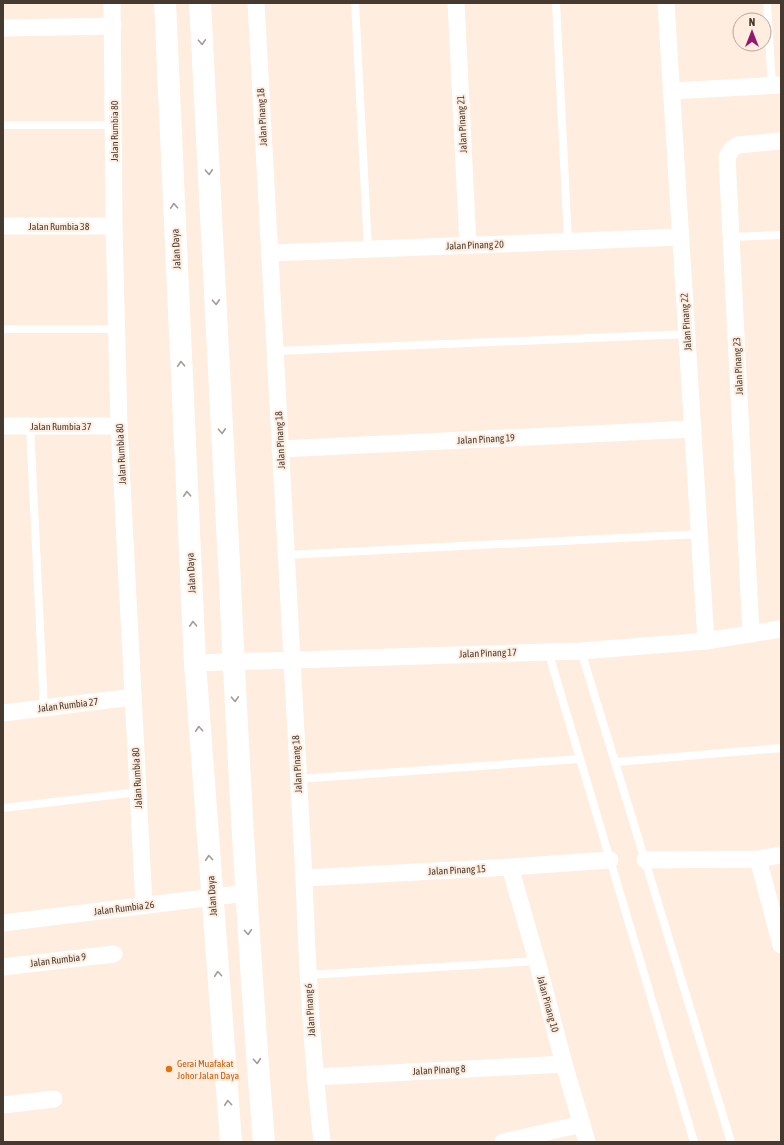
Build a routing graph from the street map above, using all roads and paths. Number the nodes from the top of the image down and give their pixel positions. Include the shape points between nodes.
1 (112, 3) edge
2 (165, 3) edge
3 (200, 3) edge
4 (256, 3) edge
5 (355, 3) edge
6 (456, 3) edge
7 (556, 3) edge
8 (666, 3) edge
9 (767, 3) edge
10 (113, 26) junction
11 (3, 28) edge
12 (777, 86) edge
13 (672, 91) junction
14 (3, 125) edge
15 (114, 125) junction
16 (781, 141) edge
17 (3, 226) edge
18 (114, 226) junction
19 (781, 235) edge
20 (681, 237) junction
21 (731, 237) junction
22 (568, 241) junction
23 (468, 245) junction
24 (368, 249) junction
25 (270, 253) junction
26 (3, 329) edge
27 (117, 329) junction
28 (687, 334) junction
29 (275, 351) junction
30 (3, 426) edge
31 (30, 426) junction
32 (120, 426) junction
33 (693, 429) junction
34 (280, 448) junction
35 (699, 534) junction
36 (286, 555) junction
37 (781, 629) edge
38 (751, 634) junction
39 (706, 641) junction
40 (548, 651) junction
41 (581, 651) junction
42 (292, 659) junction
43 (233, 660) junction
44 (195, 662) junction
45 (133, 697) junction
46 (44, 708) junction
47 (3, 713) edge
48 (781, 748) edge
49 (580, 758) junction
50 (616, 762) junction
51 (298, 779) junction
52 (138, 792) junction
53 (3, 808) edge
54 (781, 855) edge
55 (758, 859) junction
56 (610, 860) junction
57 (645, 860) junction
58 (510, 867) junction
59 (304, 878) junction
60 (246, 893) junction
61 (212, 897) junction
62 (144, 905) junction
63 (3, 923) edge
64 (781, 945) edge
65 (114, 954) dead end
66 (537, 961) junction
67 (3, 967) edge
68 (308, 975) junction
69 (564, 1064) junction
70 (315, 1077) junction
71 (54, 1099) dead end
72 (3, 1105) edge
73 (582, 1124) junction
74 (231, 1142) edge
75 (264, 1142) edge
76 (322, 1142) edge
77 (503, 1142) edge
78 (587, 1142) edge
79 (694, 1142) edge
80 (731, 1142) edge

1 - 10 street, Jalan Rumbia 80
44 -> 2 main road, Jalan Daya
3 -> 43 main road
4 - 25 street, Jalan Pinang 18
5 - 24 lane
6 - 23 street, Jalan Pinang 21
7 - 22 lane
8 - 13 street, Jalan Pinang 22
9 - 12 lane
10 - 11 street
10 - 15 street, Jalan Rumbia 80
12 - 13 street
13 - 20 street, Jalan Pinang 22
14 - 15 lane
15 - 18 street, Jalan Rumbia 80
16 - 21 street, Jalan Pinang 23 via 738,145 727,157
17 - 18 street, Jalan Rumbia 38
18 - 27 street, Jalan Rumbia 80
19 - 21 lane
20 - 22 street, Jalan Pinang 20
20 - 28 street, Jalan Pinang 22
21 - 38 street, Jalan Pinang 23
22 - 23 street, Jalan Pinang 20
23 - 24 street, Jalan Pinang 20
24 - 25 street, Jalan Pinang 20
25 - 29 street, Jalan Pinang 18
26 - 27 lane
27 - 32 street, Jalan Rumbia 80
28 - 29 lane
28 - 33 street, Jalan Pinang 22
29 - 34 street, Jalan Pinang 18
30 - 31 street, Jalan Rumbia 37
31 - 32 street, Jalan Rumbia 37
31 - 46 lane
32 - 45 street, Jalan Rumbia 80
33 - 34 street, Jalan Pinang 19
33 - 35 street, Jalan Pinang 22
34 - 36 street, Jalan Pinang 18
35 - 36 lane
35 - 39 street, Jalan Pinang 22
36 - 42 street, Jalan Pinang 18
37 - 38 street, Jalan Pinang 17
38 - 39 street, Jalan Pinang 17
39 - 41 street, Jalan Pinang 17
40 - 41 street, Jalan Pinang 17
40 - 42 street, Jalan Pinang 17
40 - 49 lane
41 - 50 lane
42 - 43 street, Jalan Pinang 17
42 - 51 street, Jalan Pinang 18
43 - 44 street, Jalan Pinang 17
43 -> 60 main road
61 -> 44 main road, Jalan Daya
45 - 46 street, Jalan Rumbia 27
45 - 52 street, Jalan Rumbia 80
46 - 47 street, Jalan Rumbia 27
48 - 50 lane
49 - 51 lane
49 - 56 lane
50 - 57 lane
51 - 59 street, Jalan Pinang 18
52 - 53 lane
52 - 62 street, Jalan Rumbia 80
54 - 55 street
55 - 57 street
55 - 64 street
56 - 58 street, Jalan Pinang 15
56 - 79 lane
57 - 80 lane
58 - 59 street, Jalan Pinang 15
58 - 66 street, Jalan Pinang 10
59 - 68 street, Jalan Pinang 6
60 - 61 street, Jalan Rumbia 26
60 -> 75 main road
61 - 62 street, Jalan Rumbia 26
74 -> 61 main road, Jalan Daya
62 - 63 street, Jalan Rumbia 26
65 - 67 street, Jalan Rumbia 9
66 - 68 lane
66 - 69 street, Jalan Pinang 10
68 - 70 street, Jalan Pinang 6
69 - 70 street, Jalan Pinang 8
69 - 73 street, Jalan Pinang 10
70 - 76 street, Jalan Pinang 6
71 - 72 street
73 - 77 street
73 - 78 street, Jalan Pinang 10

